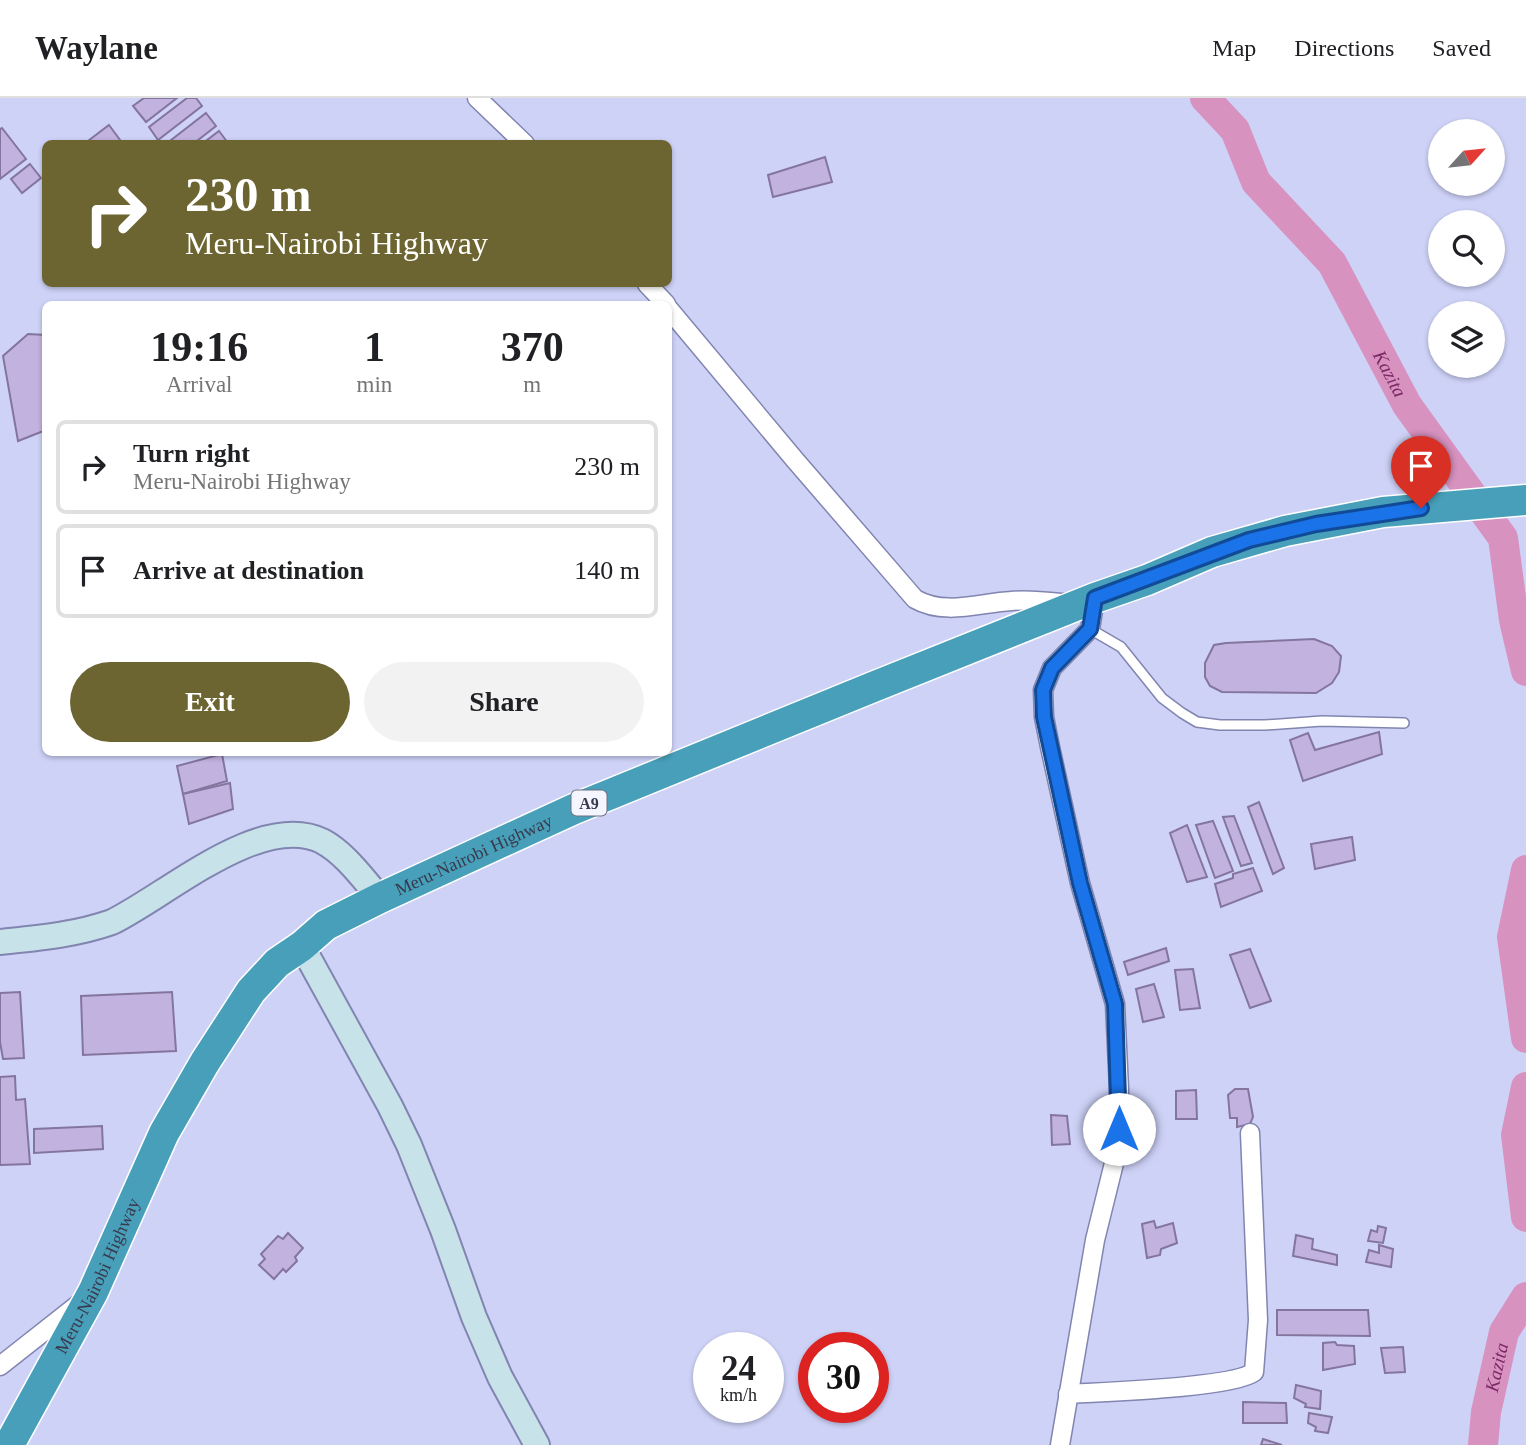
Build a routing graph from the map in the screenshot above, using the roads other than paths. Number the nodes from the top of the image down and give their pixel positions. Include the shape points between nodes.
1 (477, 98) edge
2 (520, 140) edge
3 (651, 287) edge
4 (663, 301) edge
5 (672, 312) edge
6 (1526, 500) edge
7 (1088, 611) junction
8 (1404, 723) dead end
9 (380, 898) junction
10 (0, 942) edge
11 (302, 946) junction
12 (1250, 1133) dead end
13 (93, 1292) junction
14 (0, 1366) edge
15 (1068, 1394) junction
16 (9, 1445) edge
17 (537, 1445) edge
18 (1060, 1445) edge

1 - 2 street
3 - 4 street
5 - 7 street via 915,599 944,608 1044,600
6 - 7 highway, Meru-Nairobi Highway / A9 via 1383,512 1249,540
7 - 8 lane via 1162,698 1197,722
7 - 9 highway, Meru-Nairobi Highway / A9 via 624,788
7 - 15 street via 1043,690 1046,727 1080,883 1115,1004 1118,1147 1095,1240
9 - 10 main road via 324,842 288,835 234,850 112,922 90,930
9 - 11 highway, Meru-Nairobi Highway / A9 via 327,925
11 - 13 highway, Meru-Nairobi Highway / A9 via 276,963 251,991 205,1062 163,1133
11 - 17 main road via 409,1145 474,1317
12 - 15 street via 1258,1320 1254,1372 1203,1383
13 - 14 street
13 - 16 highway, Meru-Nairobi Highway / A9
15 - 18 street

